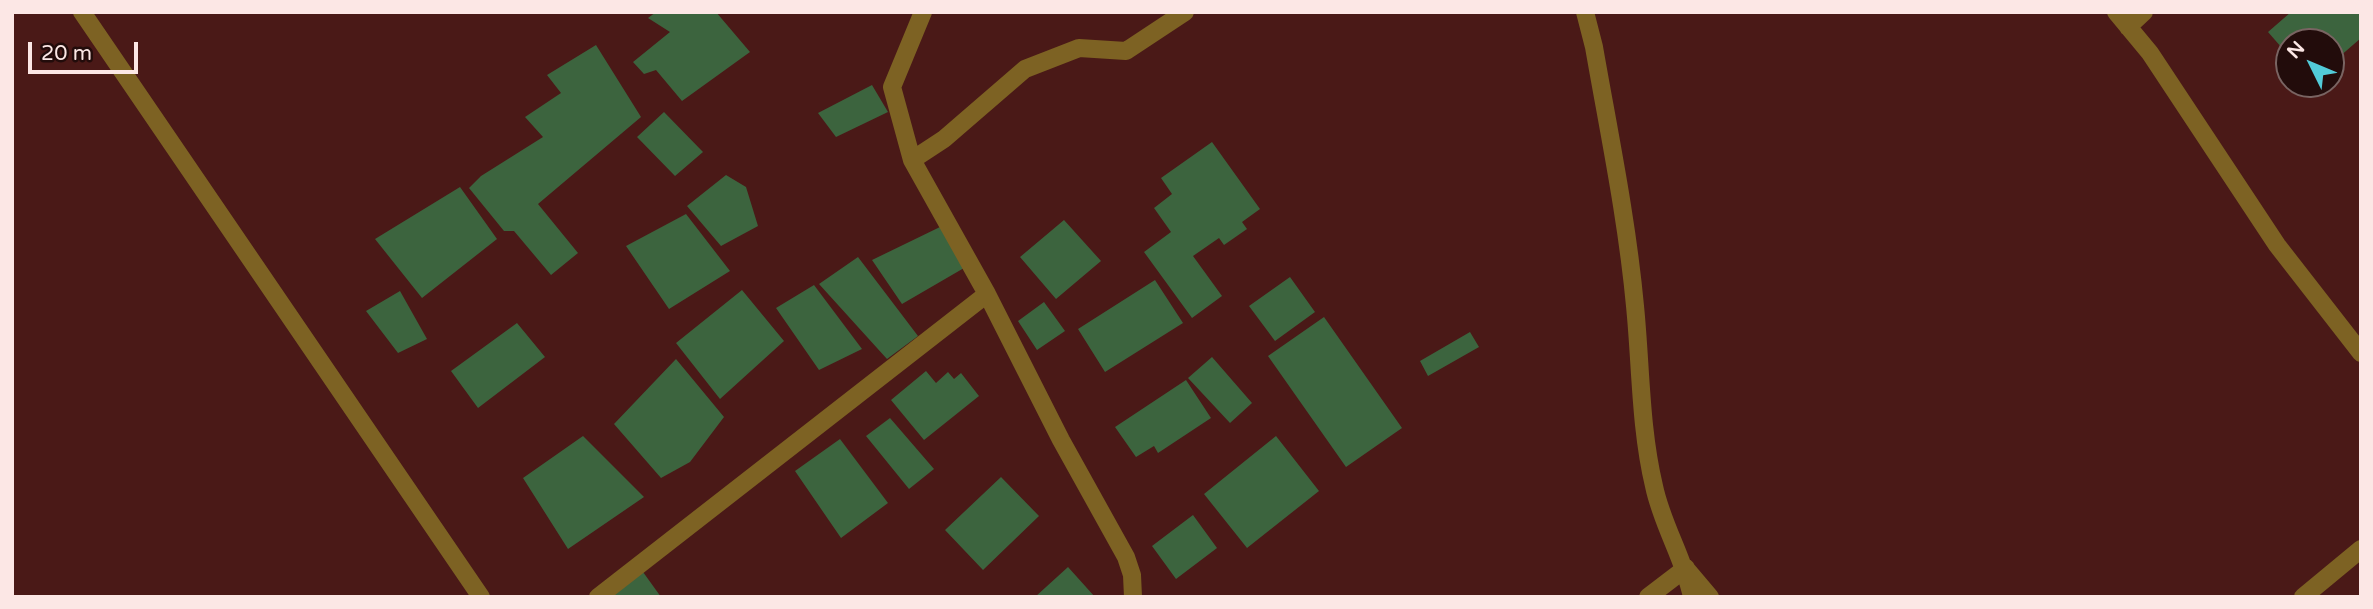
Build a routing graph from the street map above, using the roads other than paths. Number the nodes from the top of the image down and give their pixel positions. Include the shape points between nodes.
1 (82, 12) edge
2 (923, 12) edge
3 (1185, 12) edge
4 (1585, 12) edge
5 (2116, 12) edge
6 (2144, 12) edge
7 (2128, 27) junction
8 (912, 160) junction
9 (988, 294) junction
10 (2361, 353) edge
11 (2361, 549) edge
12 (1686, 568) junction
13 (481, 597) edge
14 (598, 597) edge
15 (1133, 597) edge
16 (1648, 597) edge
17 (1692, 597) edge
18 (1710, 597) edge
19 (2303, 597) edge

1 - 13 street
2 - 8 street via 892,87
3 - 8 street via 1126,51 1079,48 1026,69 944,139
4 - 12 street via 1635,303 1649,462 1668,531
5 - 7 street
6 - 7 street
7 - 10 street via 2277,245
8 - 9 street
9 - 14 street
9 - 15 street via 1126,557
11 - 19 street
12 - 16 street
12 - 17 street
12 - 18 street

